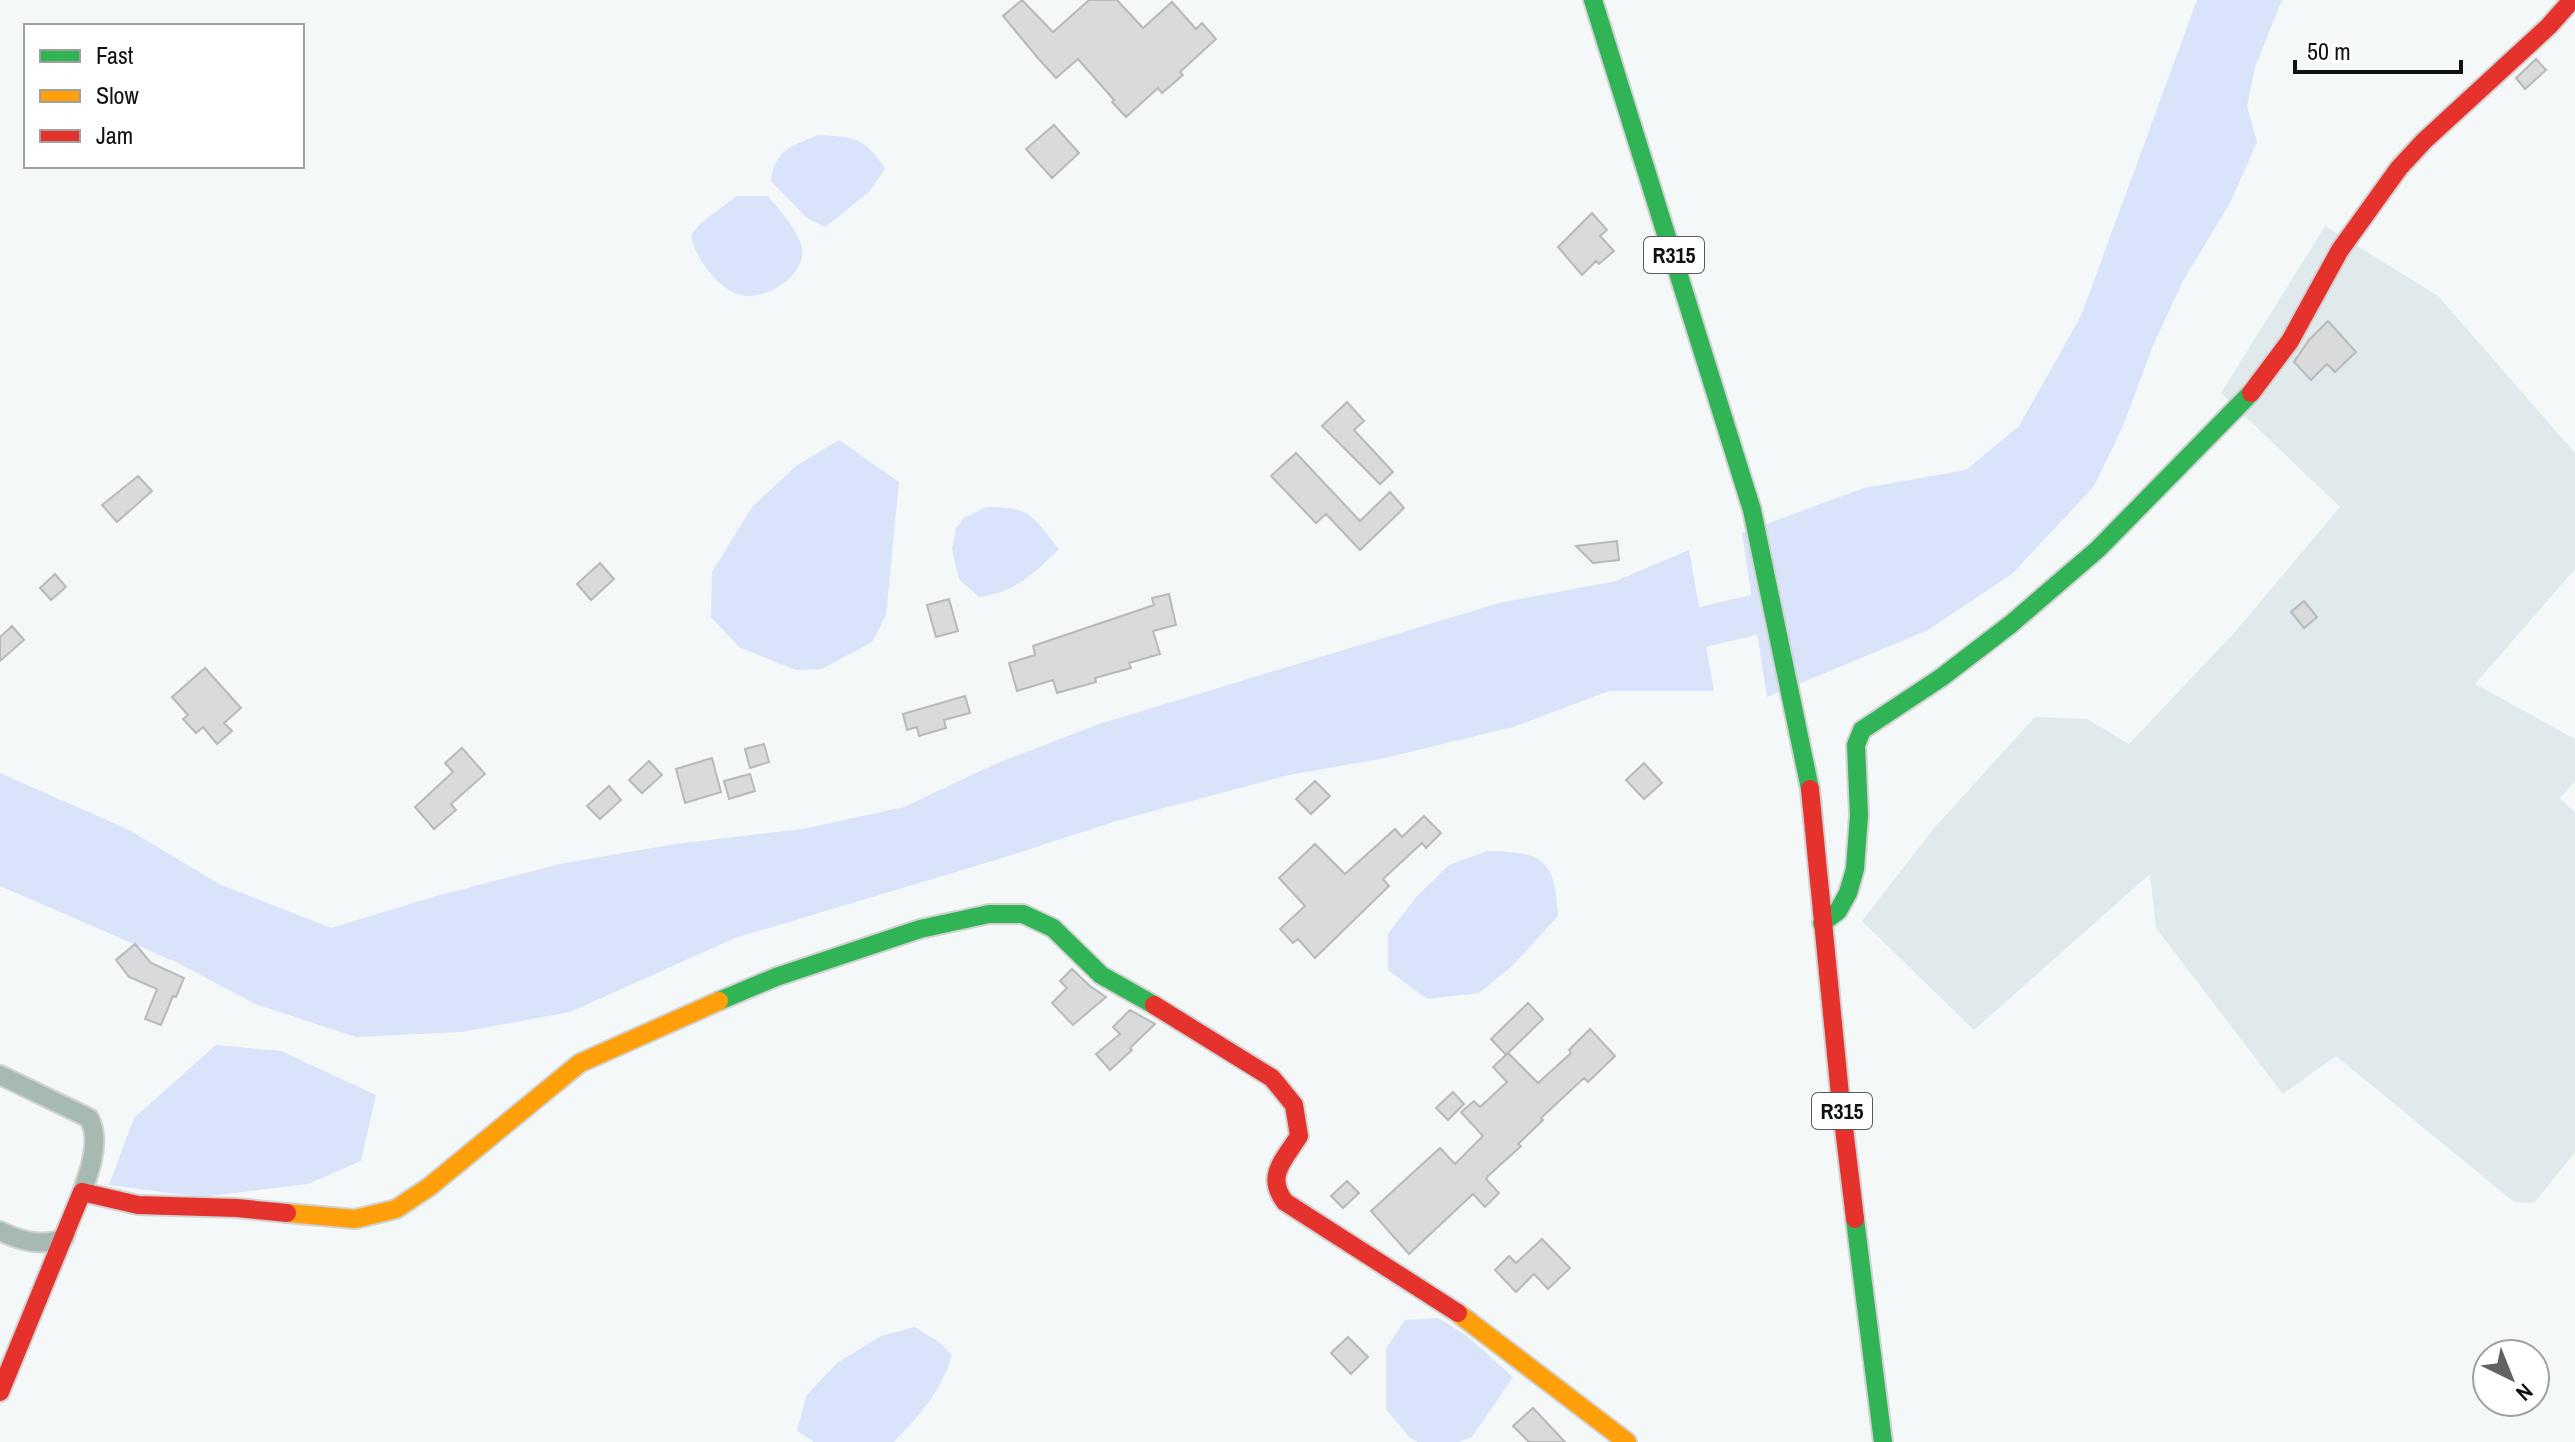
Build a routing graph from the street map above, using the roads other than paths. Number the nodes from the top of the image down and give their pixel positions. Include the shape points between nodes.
1 (1593, 0) edge
2 (2572, 0) edge
3 (1822, 923) junction
4 (0, 1075) edge
5 (82, 1192) junction
6 (0, 1231) edge
7 (0, 1392) edge
8 (1627, 1442) edge
9 (1883, 1442) edge

1 - 3 street, R315 via 1752,510 1809,779
2 - 3 street via 2399,168 2340,250 2290,341 2236,410 2098,549 2011,624 1862,730 1856,745 1854,871 1843,906
3 - 9 street, R315
4 - 5 street via 89,1118 94,1149
5 - 6 street via 64,1238 29,1241
5 - 7 street
5 - 8 street via 138,1205 355,1219 396,1209 580,1063 645,1032 776,977 920,929 989,914 1023,914 1053,928 1101,975 1272,1078 1294,1105 1298,1120 1299,1136 1275,1176 1275,1189 1285,1202 1469,1320

